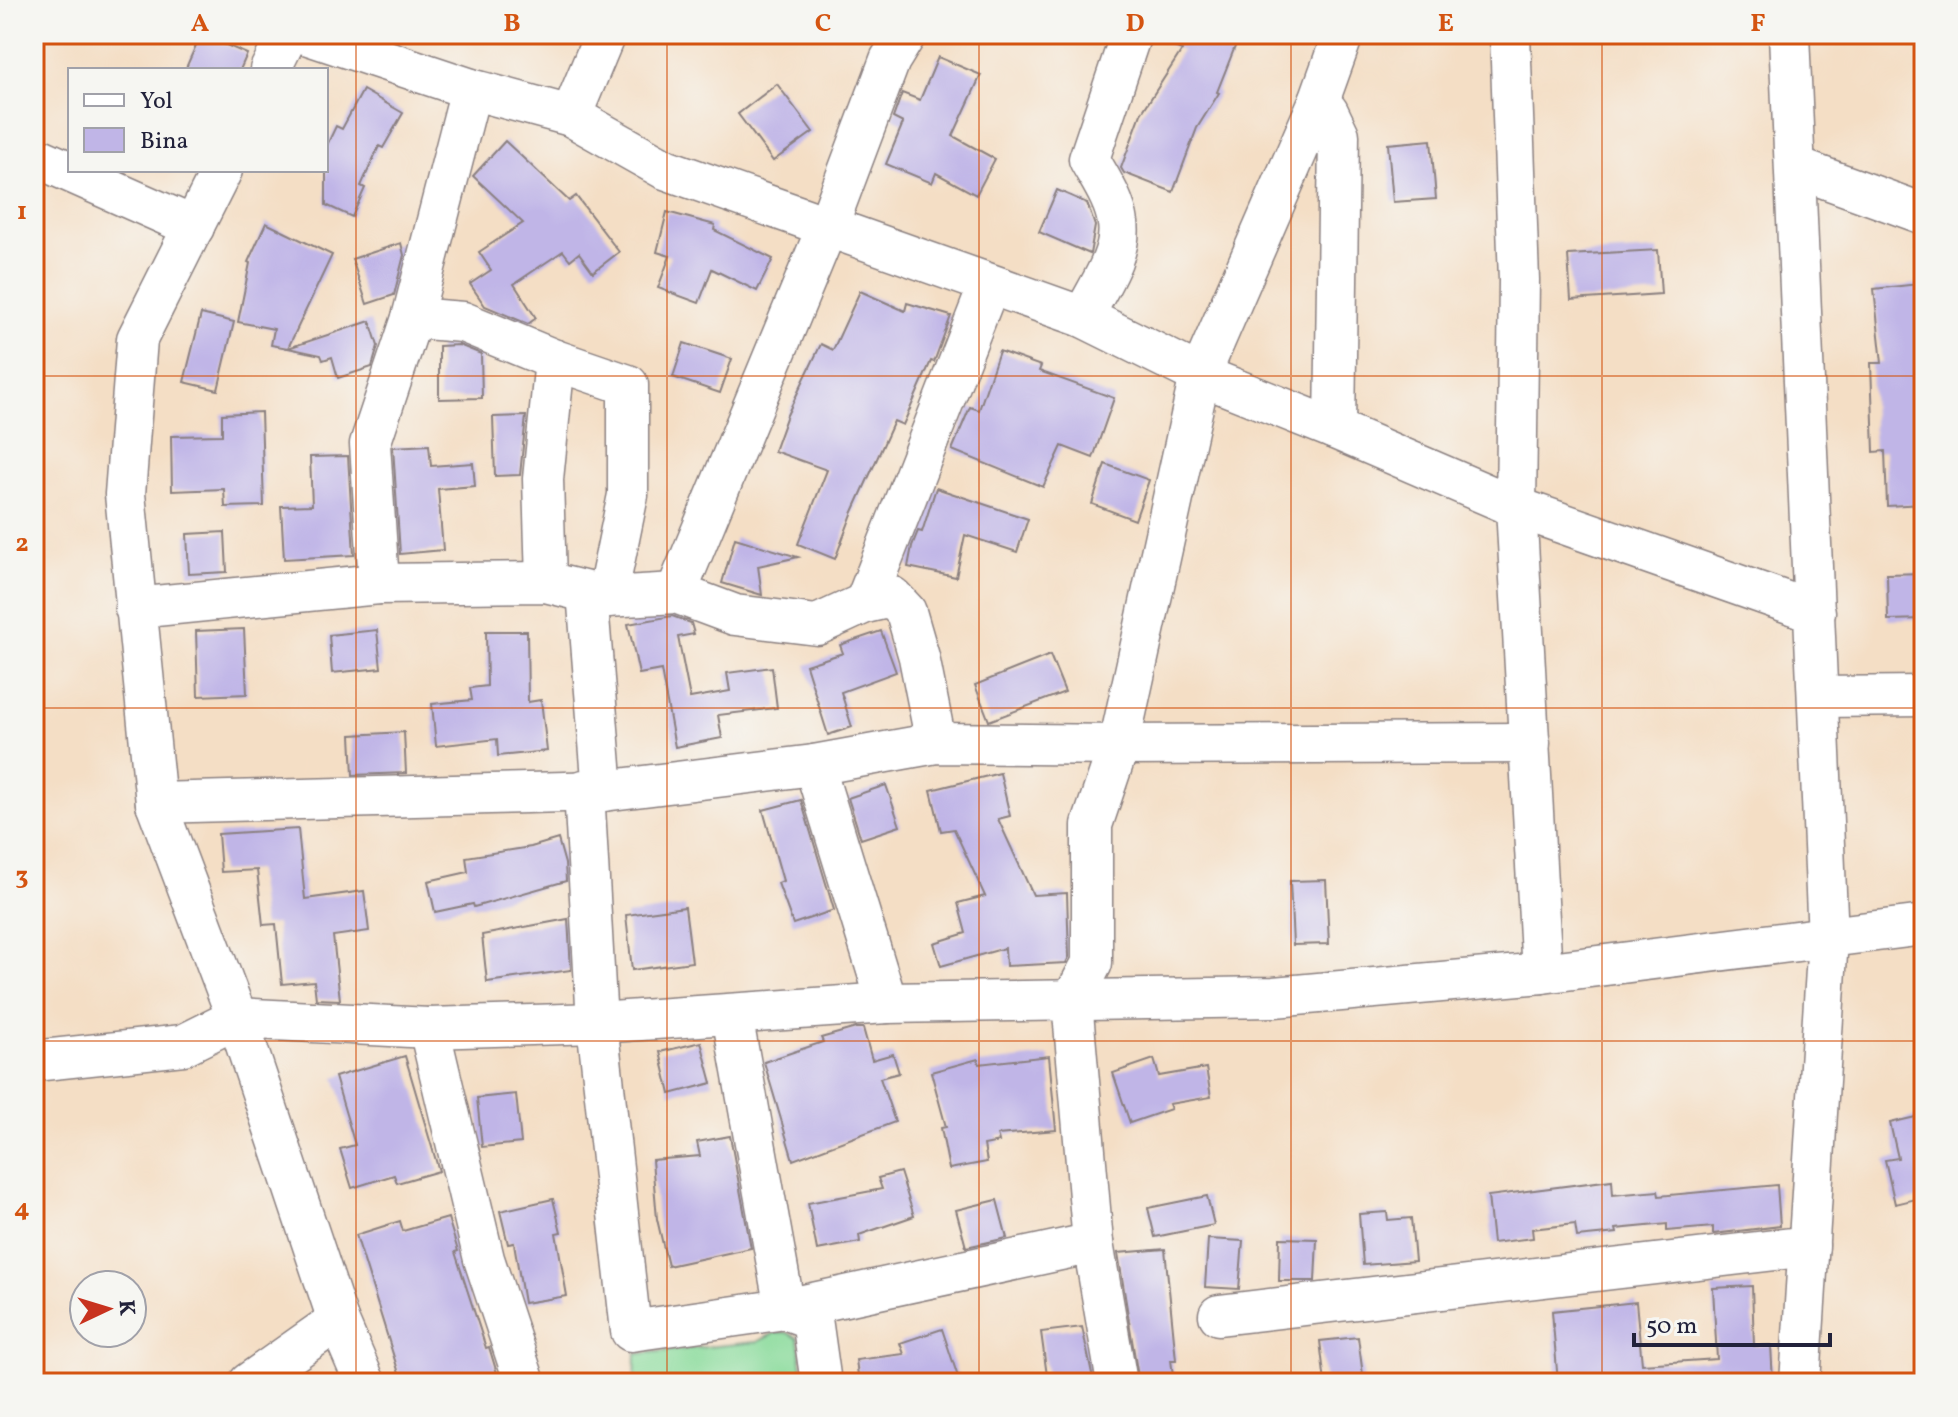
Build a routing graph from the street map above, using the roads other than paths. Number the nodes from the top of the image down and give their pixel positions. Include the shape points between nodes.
1 (288, 34) edge
2 (306, 34) edge
3 (605, 34) edge
4 (906, 34) edge
5 (1131, 34) edge
6 (1343, 34) edge
7 (1789, 34) edge
8 (1504, 36) edge
9 (271, 68) edge
10 (471, 89) junction
11 (1319, 101) junction
12 (571, 116) junction
13 (34, 156) edge
14 (1797, 168) junction
15 (68, 171) edge
16 (70, 172) edge
17 (221, 172) edge
18 (1924, 214) edge
19 (828, 225) junction
20 (194, 227) junction
21 (989, 285) junction
22 (1083, 317) junction
23 (412, 318) junction
24 (555, 360) junction
25 (1200, 375) junction
26 (1335, 429) junction
27 (1516, 507) junction
28 (546, 582) junction
29 (379, 584) junction
30 (676, 593) junction
31 (597, 594) junction
32 (865, 603) junction
33 (135, 608) junction
34 (1815, 612) junction
35 (1924, 696) edge
36 (1818, 697) junction
37 (936, 743) junction
38 (1530, 743) junction
39 (1119, 745) junction
40 (814, 765) junction
41 (594, 790) junction
42 (156, 803) junction
43 (1924, 925) edge
44 (1828, 938) junction
45 (1542, 973) junction
46 (1072, 1001) junction
47 (887, 1003) junction
48 (732, 1015) junction
49 (237, 1018) junction
50 (597, 1023) junction
51 (429, 1028) junction
52 (34, 1061) edge
53 (1093, 1243) junction
54 (1809, 1246) junction
55 (785, 1309) junction
56 (1219, 1315) dead end
57 (338, 1320) junction
58 (249, 1383) edge
59 (365, 1383) edge
60 (525, 1383) edge
61 (821, 1383) edge
62 (1117, 1383) edge
63 (1800, 1383) edge

1 - 9 street
2 - 10 street
3 - 12 street
4 - 19 street via 890,60
5 - 22 street via 1089,159 1119,224 1114,254
6 - 11 street
7 - 14 street
8 - 27 street via 1519,280
10 - 12 street
10 - 23 street
11 - 25 street
11 - 26 street via 1339,135
12 - 19 street via 665,169
13 - 15 street
14 - 18 street
14 - 34 street
16 - 20 street
17 - 20 street
19 - 21 street
19 - 30 street
20 - 33 street via 137,339 125,494
21 - 22 street
21 - 32 street
22 - 25 street
23 - 24 street via 463,322
23 - 29 street via 370,444
24 - 28 street via 543,479
24 - 31 street via 628,385 628,495
25 - 26 street
25 - 39 street
26 - 27 street
27 - 34 street
27 - 38 street
28 - 29 street
28 - 31 street
29 - 33 street
30 - 31 street
30 - 32 street via 735,615 817,625
31 - 41 street
32 - 37 street via 892,597 906,612
33 - 42 street
34 - 36 street
35 - 36 street
36 - 44 street
37 - 39 street
37 - 40 street
38 - 39 street
38 - 45 street
39 - 46 street via 1092,825 1092,963
40 - 41 street
40 - 47 street
41 - 42 street
41 - 50 street
42 - 49 street
43 - 44 street
44 - 45 street
44 - 54 street
45 - 46 street via 1274,997
46 - 47 street
46 - 53 street
47 - 48 street
48 - 50 street
48 - 55 street
49 - 51 street
49 - 52 street via 183,1045
49 - 57 street
50 - 51 street
50 - 55 street via 631,1331
51 - 60 street via 484,1259
53 - 55 street
53 - 62 street
54 - 56 street
54 - 63 street
55 - 61 street via 812,1319
57 - 58 street
57 - 59 street

